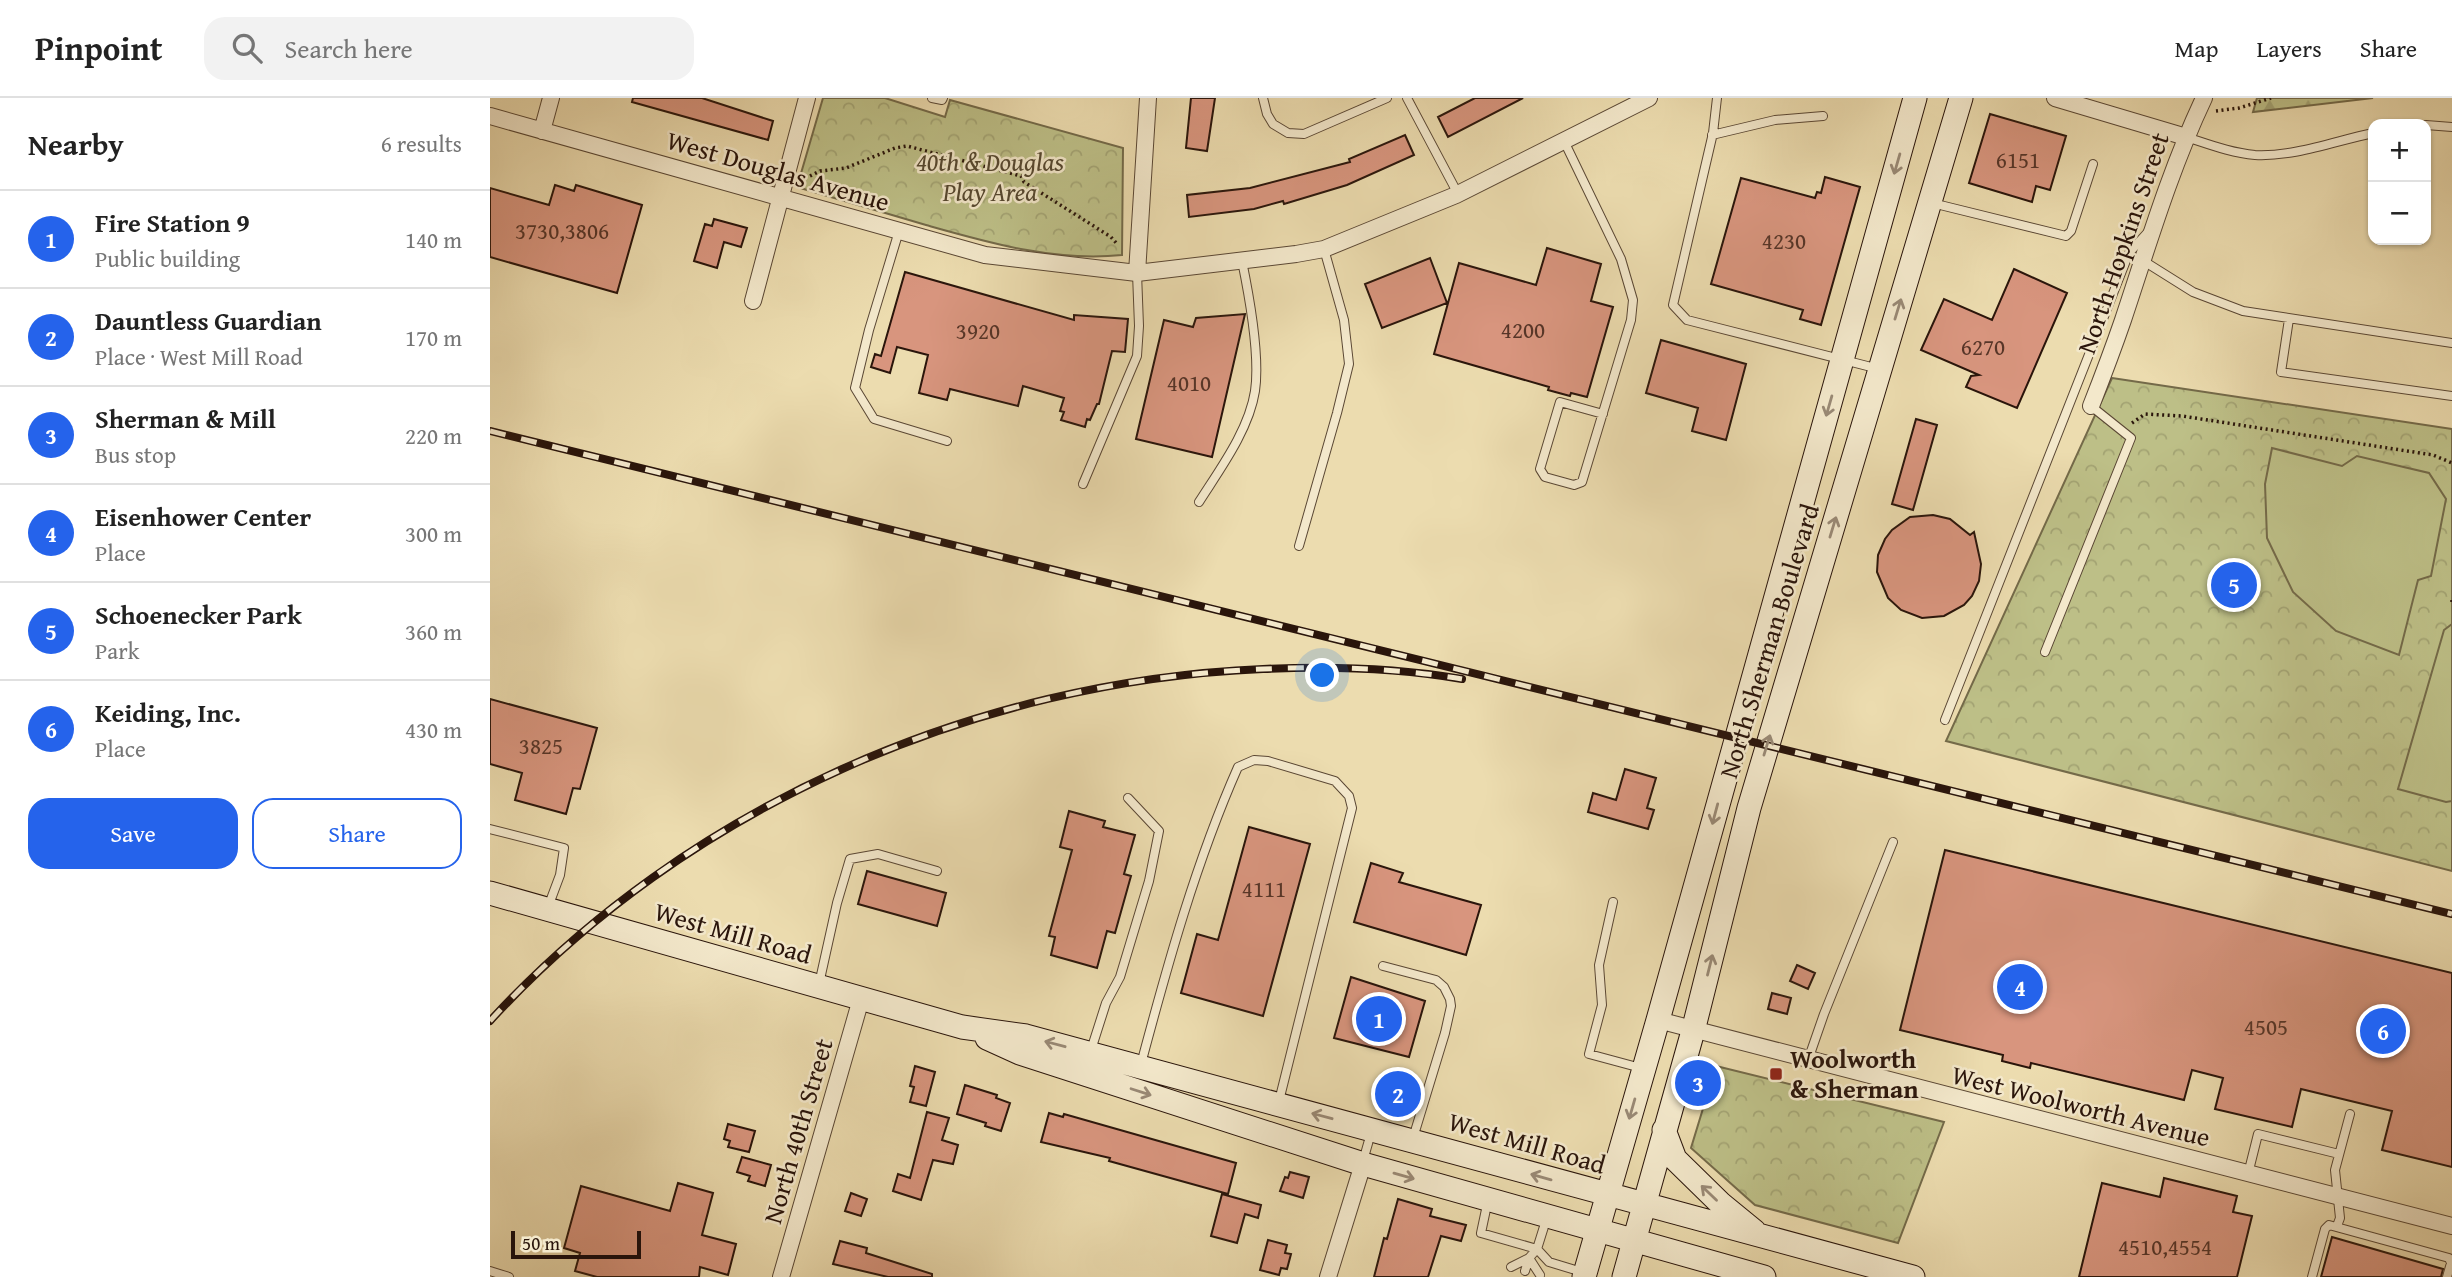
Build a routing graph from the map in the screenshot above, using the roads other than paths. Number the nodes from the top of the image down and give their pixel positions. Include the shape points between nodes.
1 (551, 98) edge
2 (807, 98) edge
3 (932, 98) edge
4 (943, 98) edge
5 (1148, 98) edge
6 (1263, 98) edge
7 (1387, 98) edge
8 (1407, 98) edge
9 (1649, 98) edge
10 (1717, 98) edge
11 (1915, 98) edge
12 (1961, 98) edge
13 (2055, 98) edge
14 (2204, 98) edge
15 (490, 116) edge
16 (1823, 116) dead end
17 (2431, 125) edge
18 (2452, 127) edge
19 (542, 131) junction
20 (2368, 134) edge
21 (1712, 135) junction
22 (2186, 137) junction
23 (1564, 141) junction
24 (2093, 164) dead end
25 (1458, 194) junction
26 (779, 198) junction
27 (1930, 202) junction
28 (2152, 227) junction
29 (899, 231) junction
30 (1324, 249) junction
31 (2142, 260) junction
32 (1242, 261) junction
33 (1137, 273) junction
34 (753, 301) dead end
35 (2289, 319) junction
36 (2452, 343) edge
37 (1842, 359) junction
38 (1880, 369) junction
39 (2452, 396) edge
40 (2091, 406) joint
41 (1603, 414) junction
42 (947, 440) dead end
43 (1083, 484) dead end
44 (1199, 502) dead end
45 (1299, 546) dead end
46 (2045, 652) dead end
47 (1945, 720) dead end
48 (1128, 798) dead end
49 (490, 829) edge
50 (1893, 842) dead end
51 (937, 871) dead end
52 (490, 893) edge
53 (1613, 902) dead end
54 (547, 909) junction
55 (1383, 966) dead end
56 (818, 987) junction
57 (861, 999) junction
58 (1658, 1020) junction
59 (962, 1027) junction
60 (1693, 1031) junction
61 (1090, 1053) junction
62 (1808, 1060) junction
63 (1140, 1067) junction
64 (1644, 1069) junction
65 (1279, 1104) junction
66 (2350, 1114) dead end
67 (1372, 1130) junction
68 (1664, 1130) junction
69 (1413, 1141) junction
70 (2339, 1154) junction
71 (1363, 1164) junction
72 (2248, 1174) junction
73 (1607, 1195) junction
74 (2338, 1197) junction
75 (1488, 1200) junction
76 (1645, 1205) junction
77 (1547, 1217) junction
78 (2337, 1226) junction
79 (2452, 1226) edge
80 (1597, 1231) junction
81 (1761, 1237) junction
82 (1634, 1242) junction
83 (1537, 1249) junction
84 (1529, 1258) junction
85 (1511, 1267) dead end
86 (490, 1271) edge
87 (1525, 1271) dead end
88 (1540, 1275) dead end
89 (1584, 1275) edge
90 (509, 1277) edge
91 (781, 1277) edge
92 (1328, 1277) edge
93 (1624, 1277) edge
94 (1764, 1277) edge
95 (1913, 1277) edge
96 (2312, 1277) edge
97 (2447, 1277) edge

1 - 19 street
2 - 26 street
3 - 4 lane
5 - 33 street
6 - 7 lane via 1273,124 1288,133 1304,134
8 - 25 lane
9 - 23 street, West Douglas Avenue
10 - 21 lane
11 -> 37 main road, North Sherman Boulevard
12 - 27 main road, North Sherman Boulevard
13 - 22 street
14 - 22 street, North Hopkins Street
15 - 19 street, West Douglas Avenue
16 - 21 lane via 1775,120
17 - 18 lane
19 - 26 street, West Douglas Avenue
20 - 22 lane via 2255,155
21 - 37 lane via 1673,305 1687,320
22 - 28 street, North Hopkins Street
23 - 25 street, West Douglas Avenue
23 - 41 lane via 1621,259 1633,300
24 - 27 lane via 2066,236
25 - 30 street, West Douglas Avenue
26 - 29 street, West Douglas Avenue
26 - 34 street
38 -> 27 main road, North Sherman Boulevard
28 - 31 street, North Hopkins Street
28 - 47 lane via 2129,253
29 - 33 street, West Douglas Avenue via 985,255
29 - 42 lane via 855,388 874,419
30 - 32 street, West Douglas Avenue
30 - 45 lane via 1344,320 1349,364
31 - 35 lane via 2193,292 2243,311
31 - 40 street, North Hopkins Street
32 - 33 street, West Douglas Avenue
32 - 44 lane via 1250,300 1255,391 1241,433
33 - 43 lane via 1137,356
35 - 36 lane
35 - 39 lane via 2281,372
37 - 38 lane
37 -> 58 main road, North Sherman Boulevard
60 -> 38 main road, North Sherman Boulevard via 1749,807
40 - 46 lane via 2131,438
41 - 41 lane via 1582,482 1574,485 1545,477 1540,469 1560,402
48 - 61 lane via 1160,831 1120,977
49 - 54 lane via 564,848
50 - 62 lane
51 - 56 lane via 878,854 850,859
52 - 54 main road, West Mill Road
53 - 64 lane via 1599,965 1602,1005 1589,1054
54 - 56 main road, West Mill Road
55 - 69 lane via 1436,980 1450,999 1445,1033
56 - 57 main road, West Mill Road
57 - 59 main road, West Mill Road
57 - 91 street, North 40th Street
58 - 60 street, West Woolworth Avenue
58 - 64 main road, North Sherman Boulevard
61 -> 59 main road, West Mill Road via 1026,1036
59 -> 71 main road, West Mill Road via 1020,1053
60 - 62 street, West Woolworth Avenue
60 - 68 main road, North Sherman Boulevard
61 - 63 main road, West Mill Road
62 - 72 street, West Woolworth Avenue
63 - 65 main road, West Mill Road
63 - 65 lane via 1175,938 1221,806 1238,767 1254,760 1268,761 1335,781 1349,796 1352,808
64 -> 73 main road, North Sherman Boulevard
67 -> 65 main road, West Mill Road
66 - 70 lane
67 - 69 main road, West Mill Road
67 - 71 lane
68 - 76 main road, North Sherman Boulevard
81 -> 68 main road via 1675,1159
73 -> 69 main road, West Mill Road
70 - 72 lane via 2258,1134
70 - 74 lane via 2335,1170
71 -> 75 main road, West Mill Road
71 - 92 street
72 - 74 street, West Woolworth Avenue
73 - 76 main road, West Mill Road
73 - 80 main road, North Sherman Boulevard
74 - 78 lane
74 - 79 street, West Woolworth Avenue
75 - 77 main road, West Mill Road
75 - 83 lane via 1481,1233
76 - 81 main road, West Mill Road
76 - 82 main road, North Sherman Boulevard
77 - 80 main road, West Mill Road
77 - 83 lane
78 - 96 lane via 2325,1228
78 - 97 lane via 2449,1258
80 - 82 main road, West Mill Road
80 - 89 main road, North Sherman Boulevard
81 - 95 main road, West Mill Road
82 - 93 main road, North Sherman Boulevard
82 - 94 main road, West Mill Road
83 - 84 lane
83 - 89 lane via 1549,1262
84 - 85 lane
84 - 87 lane
84 - 88 lane
86 - 90 lane

